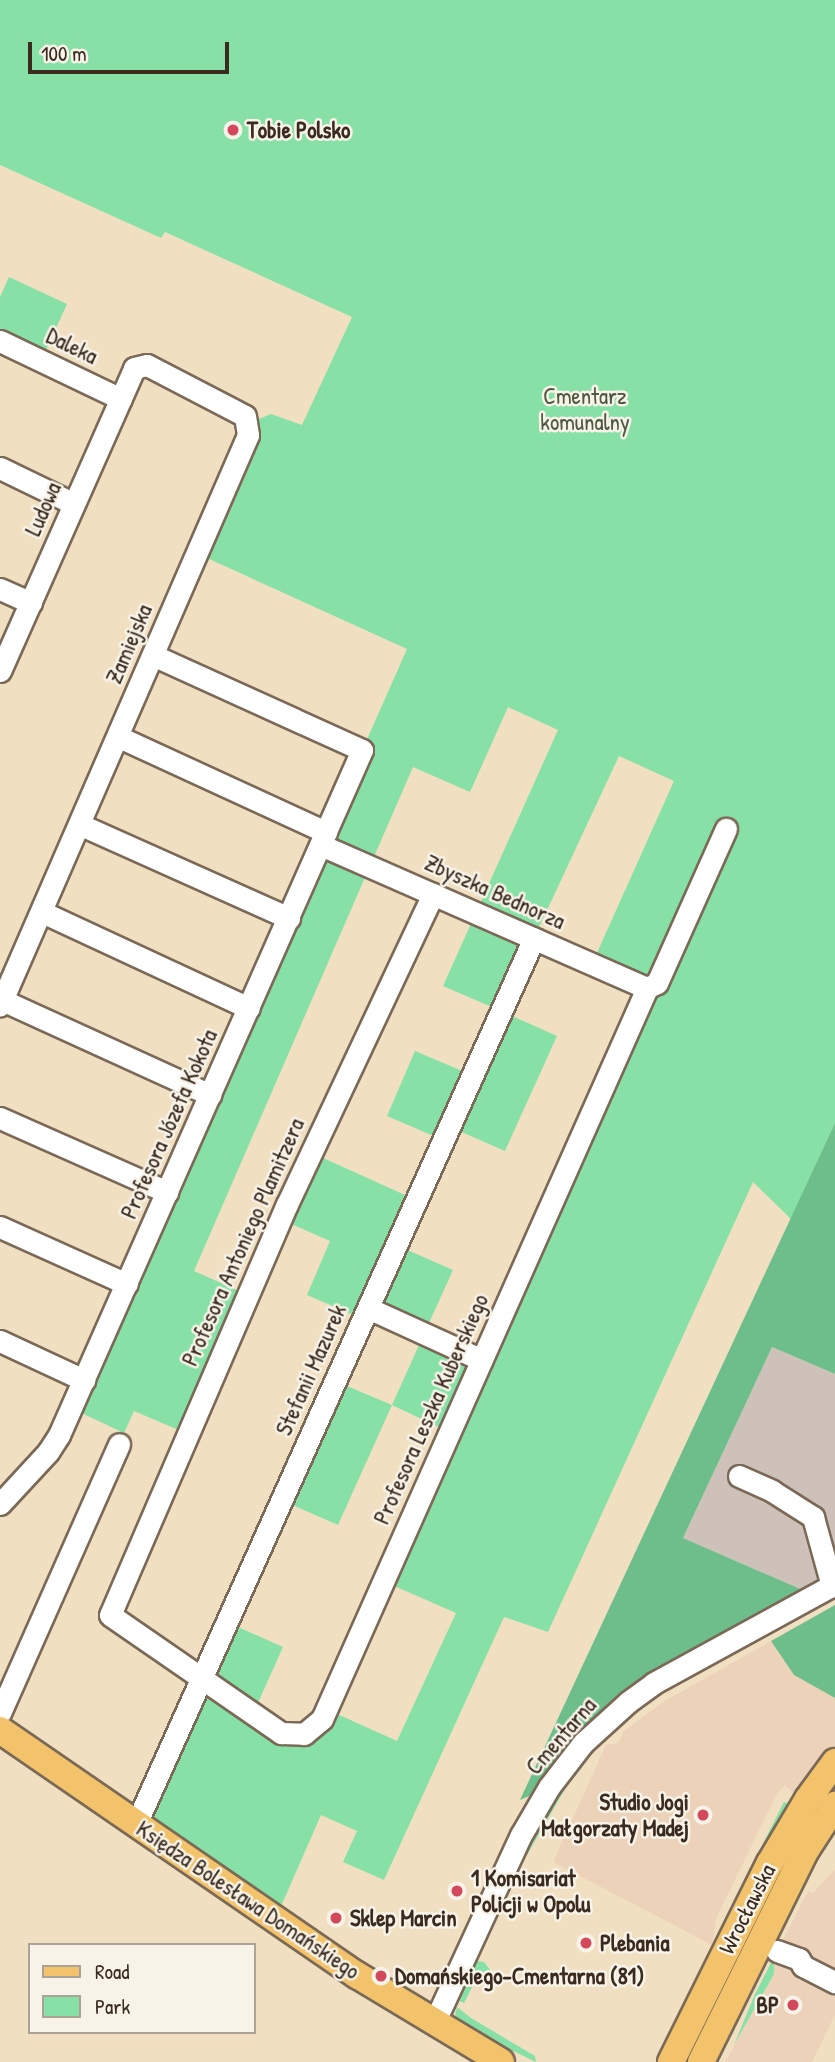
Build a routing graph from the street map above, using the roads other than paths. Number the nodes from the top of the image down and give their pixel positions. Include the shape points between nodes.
1 (0, 341) edge
2 (134, 368) joint
3 (121, 399) junction
4 (0, 468) edge
5 (74, 504) junction
6 (0, 589) edge
7 (31, 603) junction
8 (153, 655) junction
9 (0, 671) edge
10 (118, 737) junction
11 (81, 825) junction
12 (726, 830) dead end
13 (324, 839) junction
14 (433, 894) junction
15 (42, 912) junction
16 (289, 918) junction
17 (534, 938) junction
18 (647, 988) junction
19 (1, 1002) edge
20 (249, 1008) junction
21 (210, 1095) junction
22 (0, 1118) edge
23 (167, 1192) junction
24 (0, 1227) edge
25 (127, 1284) junction
26 (368, 1308) junction
27 (0, 1341) edge
28 (482, 1360) junction
29 (84, 1380) junction
30 (119, 1444) dead end
31 (739, 1476) dead end
32 (0, 1504) edge
33 (833, 1585) edge
34 (110, 1615) joint
35 (201, 1679) junction
36 (0, 1713) edge
37 (0, 1730) edge
38 (835, 1762) edge
39 (835, 1805) edge
40 (136, 1824) junction
41 (777, 1951) dead end
42 (835, 1982) edge
43 (434, 2023) junction
44 (501, 2062) edge
45 (671, 2062) edge
46 (701, 2062) edge

1 - 3 street, Daleka
2 - 3 street, Ludowa
2 - 8 street, Zamiejska via 148,365 245,416 249,423 248,435
3 - 5 street, Ludowa
4 - 5 street
5 - 7 street, Ludowa
6 - 7 street
7 - 9 street, Ludowa
8 - 10 street, Zamiejska
8 - 13 street, Profesora Józefa Kokota via 362,750
10 - 11 street, Zamiejska
10 - 13 street, Zbyszka Bednorza
11 - 15 street, Zamiejska
11 - 16 street
12 - 18 street, Profesora Leszka Kuberskiego via 657,983
13 - 14 street, Zbyszka Bednorza
13 - 16 street, Profesora Józefa Kokota
14 - 17 street, Zbyszka Bednorza
14 - 34 street, Profesora Antoniego Plamitzera via 287,1204
15 - 19 street, Zamiejska
15 - 20 street
16 - 20 street, Profesora Józefa Kokota
17 - 18 street, Zbyszka Bednorza
17 - 26 street, Stefanii Mazurek
18 - 28 street, Profesora Leszka Kuberskiego
19 - 21 street
20 - 21 street, Profesora Józefa Kokota
21 - 23 street, Profesora Józefa Kokota
22 - 23 street
23 - 25 street, Profesora Józefa Kokota
24 - 25 street
25 - 29 street, Profesora Józefa Kokota
26 - 28 street
26 - 35 street, Stefanii Mazurek
27 - 29 street
28 - 35 street, Profesora Leszka Kuberskiego via 317,1725 297,1736 281,1733
29 - 32 street, Profesora Józefa Kokota via 54,1444
30 - 36 street
31 - 33 street via 813,1517
33 - 43 street, Cmentarna via 654,1683 583,1743 549,1787 521,1835
34 - 35 street, Profesora Leszka Kuberskiego
35 - 40 street, Stefanii Mazurek
37 - 40 main road, Księdza Bolesława Domańskiego
38 - 45 main road, Wrocławska via 770,1863
39 - 46 main road, Wrocławska via 789,1882
40 - 43 main road, Księdza Bolesława Domańskiego
41 - 42 street
43 - 44 main road, Księdza Bolesława Domańskiego

